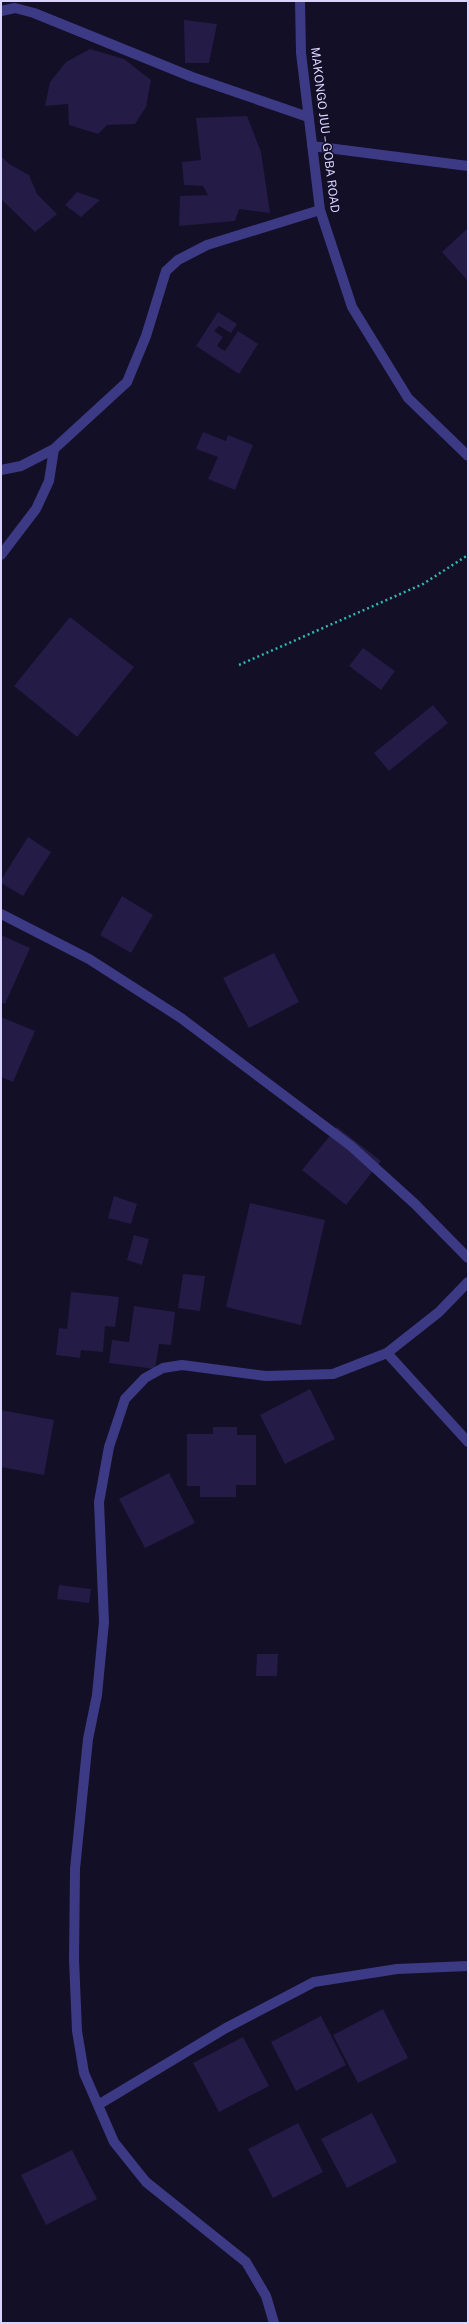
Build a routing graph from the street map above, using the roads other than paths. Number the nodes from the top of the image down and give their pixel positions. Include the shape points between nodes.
1 (300, 1) edge
2 (1, 11) edge
3 (308, 117) junction
4 (312, 146) junction
5 (468, 166) edge
6 (320, 210) junction
7 (54, 449) junction
8 (468, 456) edge
9 (1, 470) edge
10 (1, 555) edge
11 (1, 914) edge
12 (468, 1258) edge
13 (468, 1282) edge
14 (387, 1353) junction
15 (468, 1442) edge
16 (468, 1966) edge
17 (98, 2105) junction
18 (274, 2323) edge

1 - 3 street, MAKONGO JUU – GOBA ROAD via 301,53
2 - 3 street via 15,8 34,13 192,77
3 - 4 street, MAKONGO JUU – GOBA ROAD
4 - 5 street
4 - 6 street, MAKONGO JUU – GOBA ROAD
6 - 7 street via 207,245 178,260 166,272 146,336 127,382
6 - 8 street, MAKONGO JUU – GOBA ROAD via 352,307 408,398
7 - 9 street via 21,466
7 - 10 street via 48,481 36,509
11 - 12 street via 89,959 188,1023 351,1146 416,1204
13 - 14 street via 439,1312
14 - 15 street
14 - 17 street via 333,1374 266,1376 182,1365 163,1368 145,1378 125,1399 109,1446 99,1502 104,1622 97,1695 88,1739 75,1869 74,1959 77,2031 84,2073
16 - 17 street via 397,1969 314,1982 226,2028
17 - 18 street via 114,2142 146,2182 246,2262 266,2296

